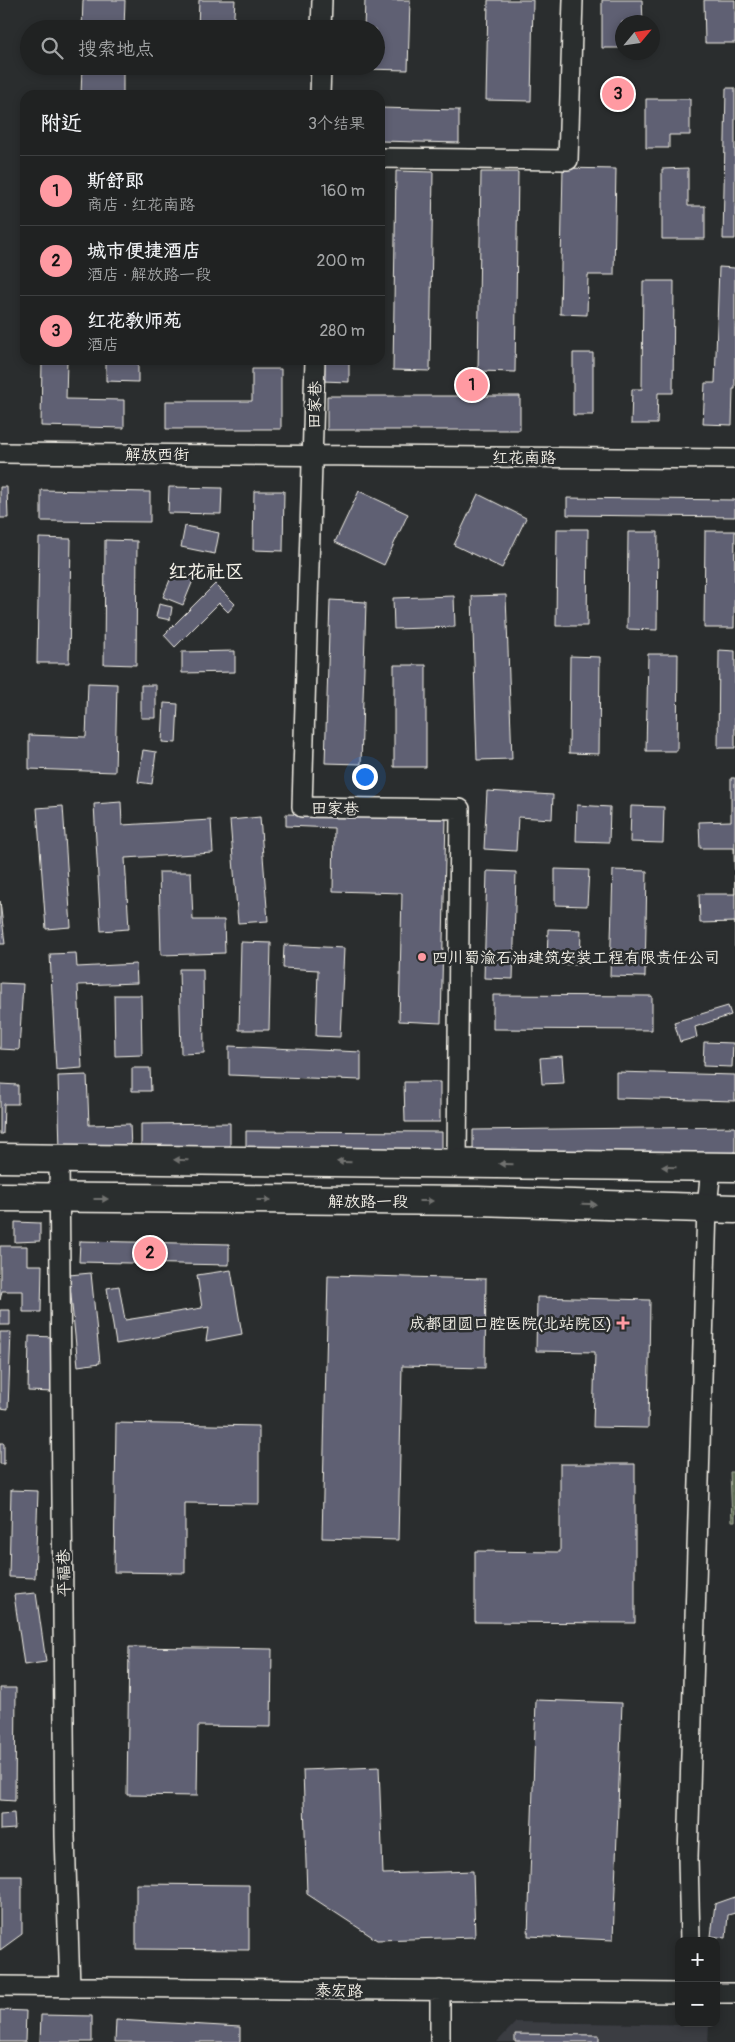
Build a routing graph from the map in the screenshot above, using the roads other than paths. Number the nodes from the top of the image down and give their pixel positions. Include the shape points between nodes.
1 (322, 0) edge
2 (573, 0) edge
3 (321, 20) edge
4 (321, 75) edge
5 (320, 90) edge
6 (385, 158) edge
7 (315, 365) edge
8 (0, 453) edge
9 (313, 456) junction
10 (735, 459) edge
11 (0, 1158) edge
12 (59, 1159) junction
13 (457, 1163) junction
14 (723, 1168) edge
15 (0, 1197) edge
16 (59, 1199) junction
17 (707, 1208) junction
18 (735, 1209) edge
19 (690, 1937) edge
20 (0, 1986) edge
21 (70, 1987) junction
22 (440, 1990) junction
23 (675, 1993) edge
24 (720, 1993) edge
25 (735, 1993) edge
26 (440, 2042) edge

1 - 3 street
2 - 6 street via 568,160
4 - 5 street
7 - 9 street, 田家巷
8 - 9 street, 解放西街
9 - 10 street, 红花南路
9 - 13 street, 田家巷 via 302,807 460,809
11 - 12 main road
13 -> 12 main road
12 - 16 street, 平福巷
14 -> 13 main road
14 - 17 street
15 - 16 main road, 解放路一段
16 -> 17 main road, 解放路一段 via 478,1201
16 - 21 street, 平福巷 via 65,1836
17 - 18 main road, 解放路一段
17 - 19 street via 688,1858
20 - 21 street, 泰宏路
21 - 22 street, 泰宏路
22 - 23 street, 泰宏路
22 - 26 street
24 - 25 street

